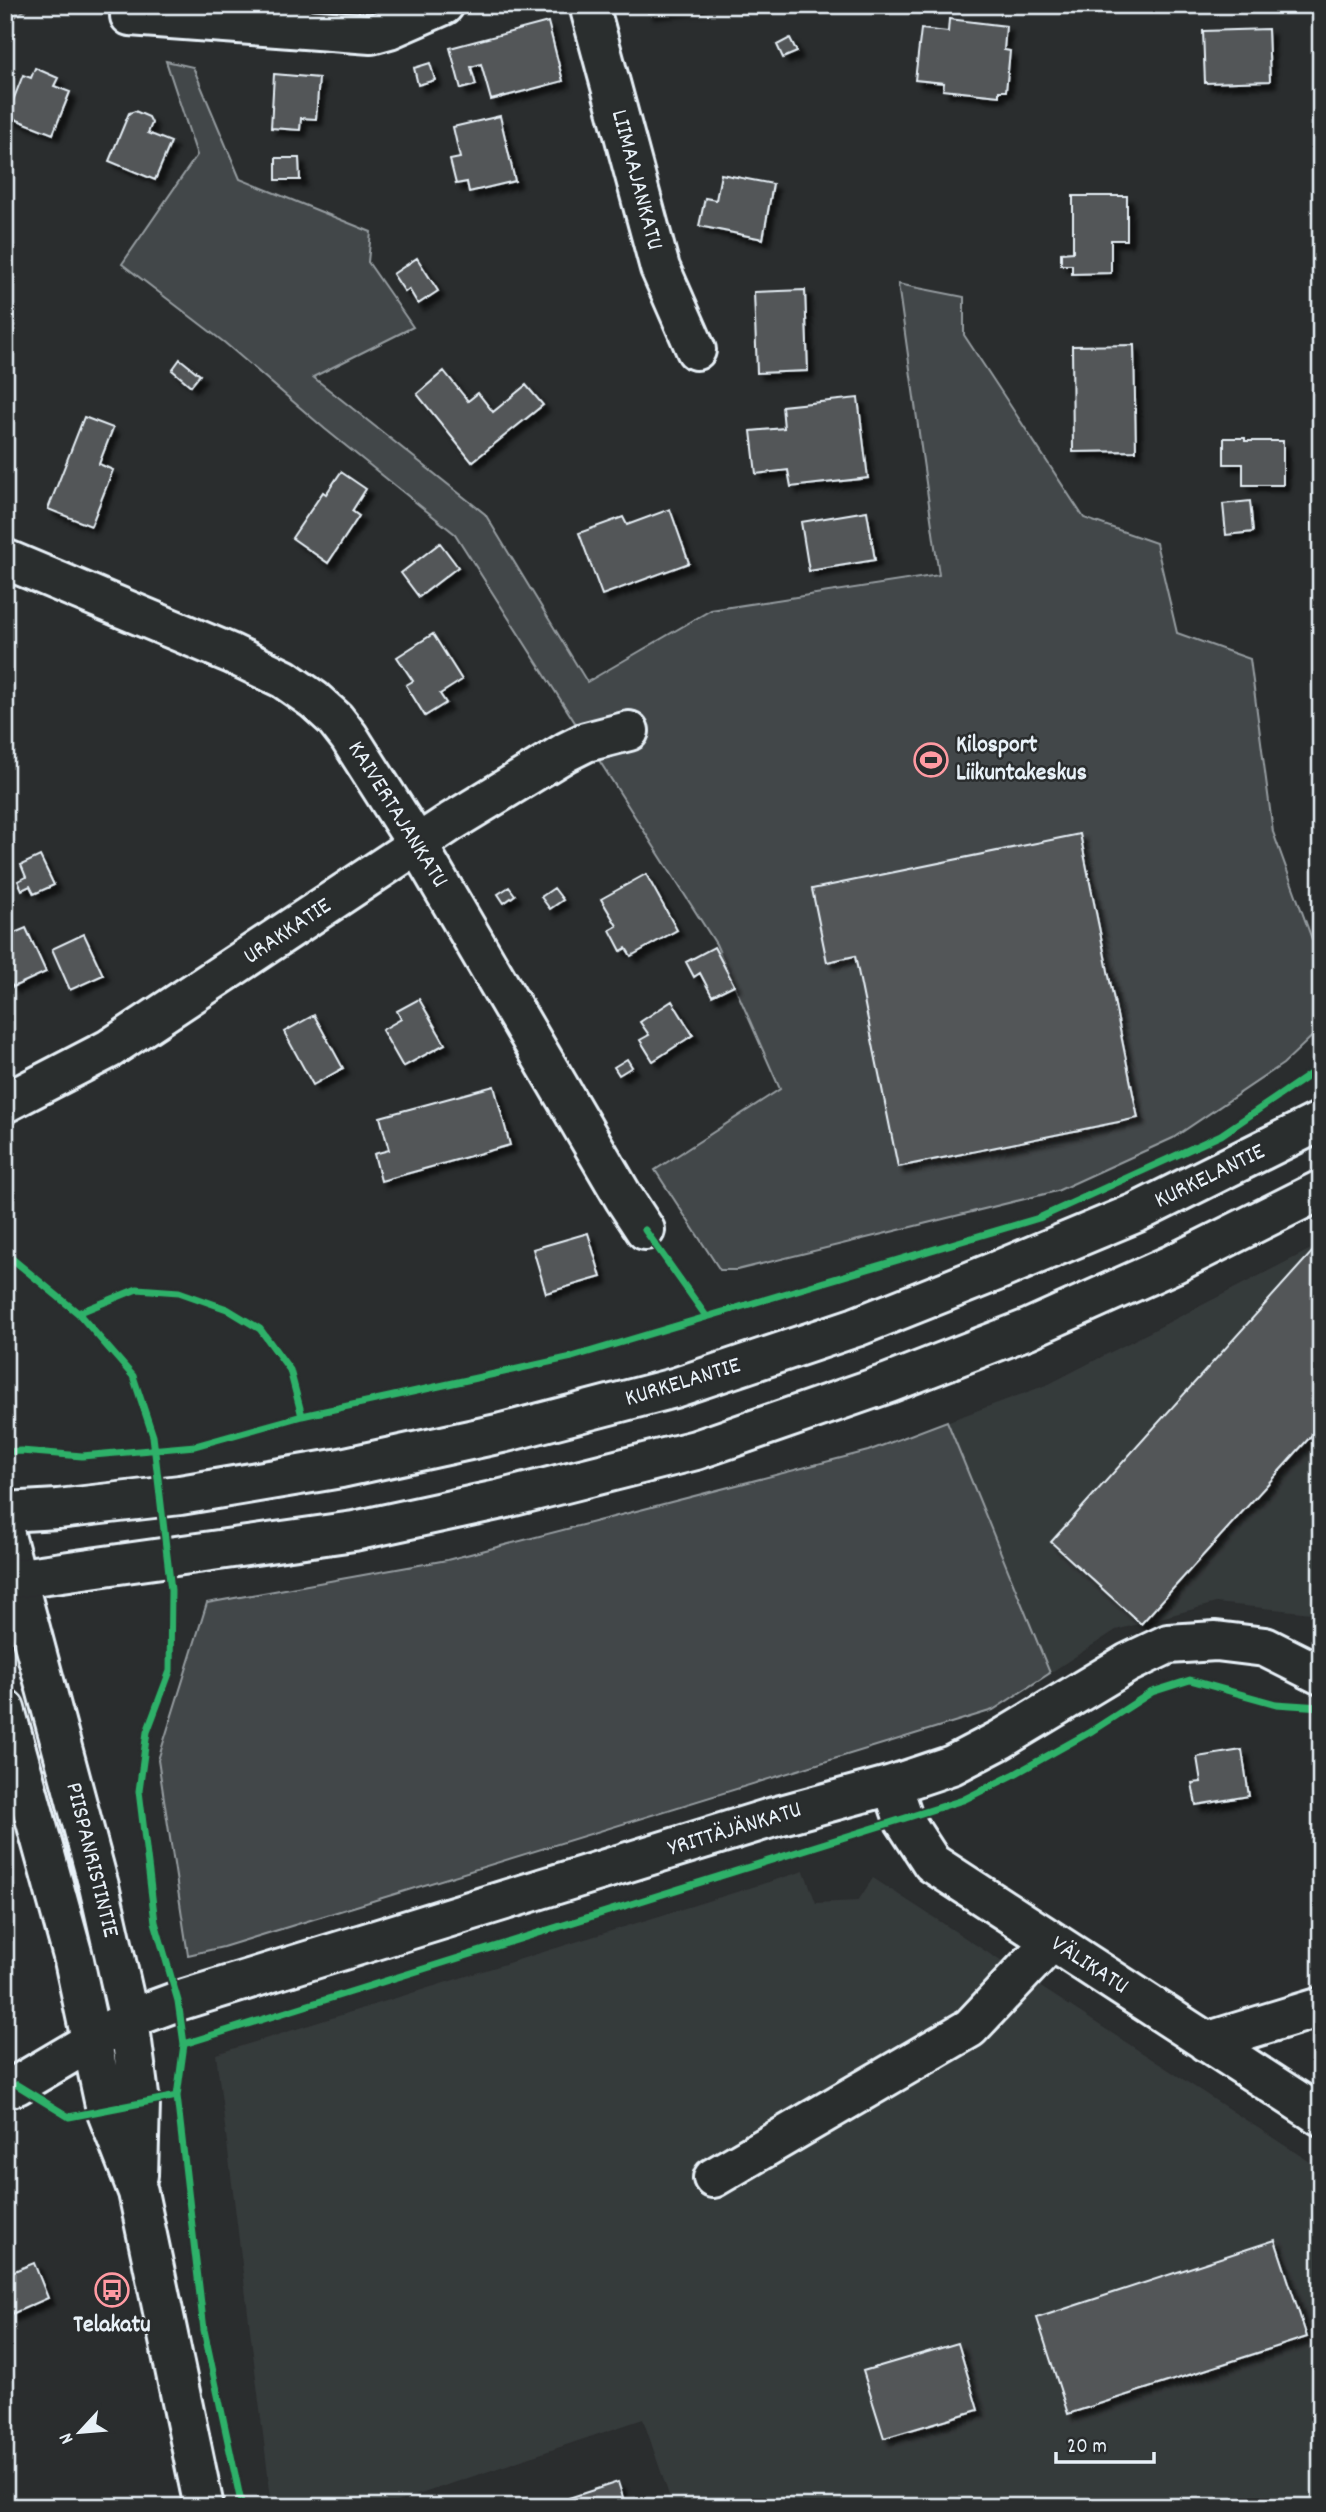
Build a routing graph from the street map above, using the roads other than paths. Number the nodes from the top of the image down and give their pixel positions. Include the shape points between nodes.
1 (444, 5) edge
2 (589, 5) edge
3 (130, 16) dead end
4 (696, 349) dead end
5 (5, 559) edge
6 (629, 731) dead end
7 (417, 844) junction
8 (5, 1103) edge
9 (1321, 1121) edge
10 (1321, 1190) edge
11 (645, 1230) dead end
12 (5, 1512) edge
13 (5, 1535) edge
14 (11, 1580) edge
15 (1321, 1675) edge
16 (5, 1709) edge
17 (892, 1785) junction
18 (1052, 1941) junction
19 (1321, 2007) edge
20 (129, 2019) junction
21 (90, 2042) junction
22 (1206, 2042) junction
23 (5, 2089) edge
24 (1321, 2116) edge
25 (713, 2178) dead end
26 (138, 2192) junction
27 (204, 2507) edge

1 - 3 street via 372,34
2 - 4 street, LIIMAAJANKATU via 660,268
5 - 7 street, KAIVERTAJANKATU via 232,654 294,686 335,719
6 - 7 street, URAKKATIE via 566,752
7 - 8 street, URAKKATIE via 109,1049
7 - 11 street, KAIVERTAJANKATU
9 - 12 street, KURKELANTIE via 1138,1212 1006,1267 856,1328 674,1388 502,1433 341,1468 180,1495
10 - 14 street via 1028,1329 696,1450 354,1531
13 - 14 street, PIISPANRISTINTIE
14 - 20 street, PIISPANRISTINTIE via 99,1886
15 - 17 street, YRITTÄJÄNKATU via 1265,1647 1216,1641 1168,1644 1128,1662 952,1765
16 - 21 street, PIISPANRISTINTIE via 74,1960
17 - 18 street, VÄLIKATU via 904,1819 932,1863
17 - 20 street, YRITTÄJÄNKATU via 747,1825
18 - 22 street, VÄLIKATU
18 - 25 street via 970,2028
19 - 22 street
20 - 21 street
20 - 26 street, PIISPANRISTINTIE via 140,2104
21 - 23 street
21 - 26 street, PIISPANRISTINTIE via 106,2110
22 - 24 street, VÄLIKATU
26 - 27 street, PIISPANRISTINTIE

